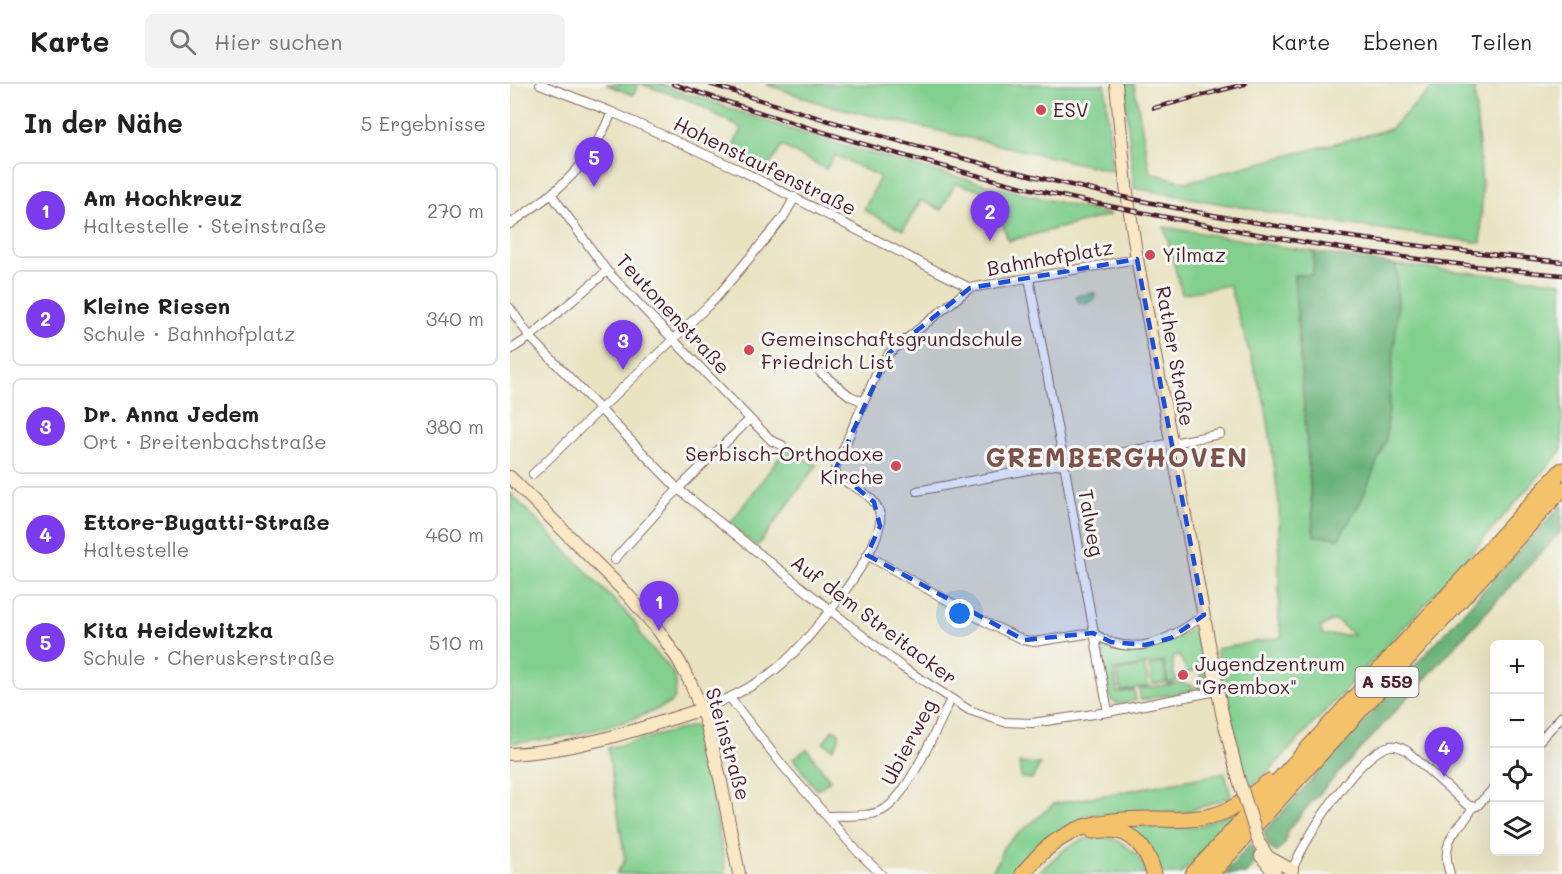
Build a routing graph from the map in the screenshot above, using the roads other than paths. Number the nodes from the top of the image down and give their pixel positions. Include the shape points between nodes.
1 (540, 84) edge
2 (1116, 84) edge
3 (612, 112) junction
4 (552, 195) junction
5 (795, 197) junction
6 (510, 224) edge
7 (1137, 259) junction
8 (608, 271) junction
9 (1029, 278) junction
10 (970, 288) junction
11 (510, 309) edge
12 (530, 337) junction
13 (672, 339) junction
14 (510, 350) edge
15 (819, 372) dead end
16 (864, 402) junction
17 (600, 410) junction
18 (750, 419) junction
19 (1220, 434) dead end
20 (1171, 443) junction
21 (782, 445) dead end
22 (1064, 463) junction
23 (1562, 470) edge
24 (533, 474) dead end
25 (510, 477) edge
26 (678, 489) junction
27 (1562, 489) edge
28 (917, 490) dead end
29 (867, 555) junction
30 (614, 560) dead end
31 (831, 610) junction
32 (1204, 615) junction
33 (1093, 633) junction
34 (1217, 691) junction
35 (730, 698) junction
36 (951, 699) junction
37 (702, 709) junction
38 (1108, 712) junction
39 (680, 716) junction
40 (1562, 716) edge
41 (708, 728) junction
42 (1544, 735) edge
43 (1317, 740) junction
44 (510, 754) edge
45 (1490, 793) edge
46 (1472, 807) junction
47 (827, 816) junction
48 (1261, 850) junction
49 (1292, 872) edge
50 (739, 874) edge
51 (881, 874) edge
52 (1023, 874) edge
53 (1030, 874) edge
54 (1154, 874) edge
55 (1193, 874) edge
56 (1211, 874) edge
57 (1275, 874) edge
58 (1450, 874) edge

1 - 3 street, Hohenstaufenstraße
2 - 7 street, Rather Straße
3 - 4 street via 591,152 568,182
3 - 5 street, Hohenstaufenstraße
4 - 6 street
4 - 8 street, Teutonenstraße
5 - 10 street, Hohenstaufenstraße
5 - 13 street via 783,218 723,291
7 - 9 street, Bahnhofplatz
7 - 20 street, Rather Straße
8 - 12 street
8 - 13 street, Teutonenstraße
9 - 10 street, Bahnhofplatz
9 - 22 street, Talweg
10 - 16 street via 889,353
11 - 12 street, Auf dem Streitacker
12 - 14 street
12 - 17 street, Auf dem Streitacker
13 - 17 street
13 - 18 street, Teutonenstraße
15 - 16 street
16 - 29 street via 835,470 865,493 880,514 879,531
17 - 24 street
17 - 26 street, Auf dem Streitacker
18 - 21 street, Teutonenstraße via 772,441
18 - 26 street
19 - 20 street
20 - 22 street
20 - 32 street, Rather Straße
22 - 28 street
22 - 33 street, Talweg
23 - 43 highway, A 559
25 - 37 street, Steinstraße via 659,631 688,677
26 - 30 street
26 - 31 street, Auf dem Streitacker
27 - 56 highway, A 559
29 - 31 street
29 - 33 street via 1024,640
31 - 35 street via 781,666
31 - 36 street, Auf dem Streitacker via 902,667
32 - 33 street via 1171,638 1145,645 1111,642
32 - 34 street, Rather Straße
33 - 38 street, Talweg
34 - 38 street, Auf dem Streitacker
34 - 48 street, Rather Straße, bridge
35 - 37 street
35 - 47 street
36 - 38 street, Auf dem Streitacker via 1004,722 1051,721
36 - 47 street, Ubierweg via 905,789 893,804 872,813
37 - 39 street
37 - 41 street, Steinstraße
39 - 41 street
39 - 44 street via 597,740
40 - 42 street
41 - 50 street, Steinstraße
43 - 52 highway via 1253,794 1225,811 1184,820 1093,823 1058,841
43 - 55 highway, A 559
45 - 46 street
46 - 49 street via 1407,751 1390,746 1371,757 1323,813
46 - 58 street via 1448,846
47 - 51 street
48 - 49 street
48 - 57 street, Rather Straße
53 - 54 highway via 1044,858 1070,840 1092,831 1108,830 1133,839 1150,857

